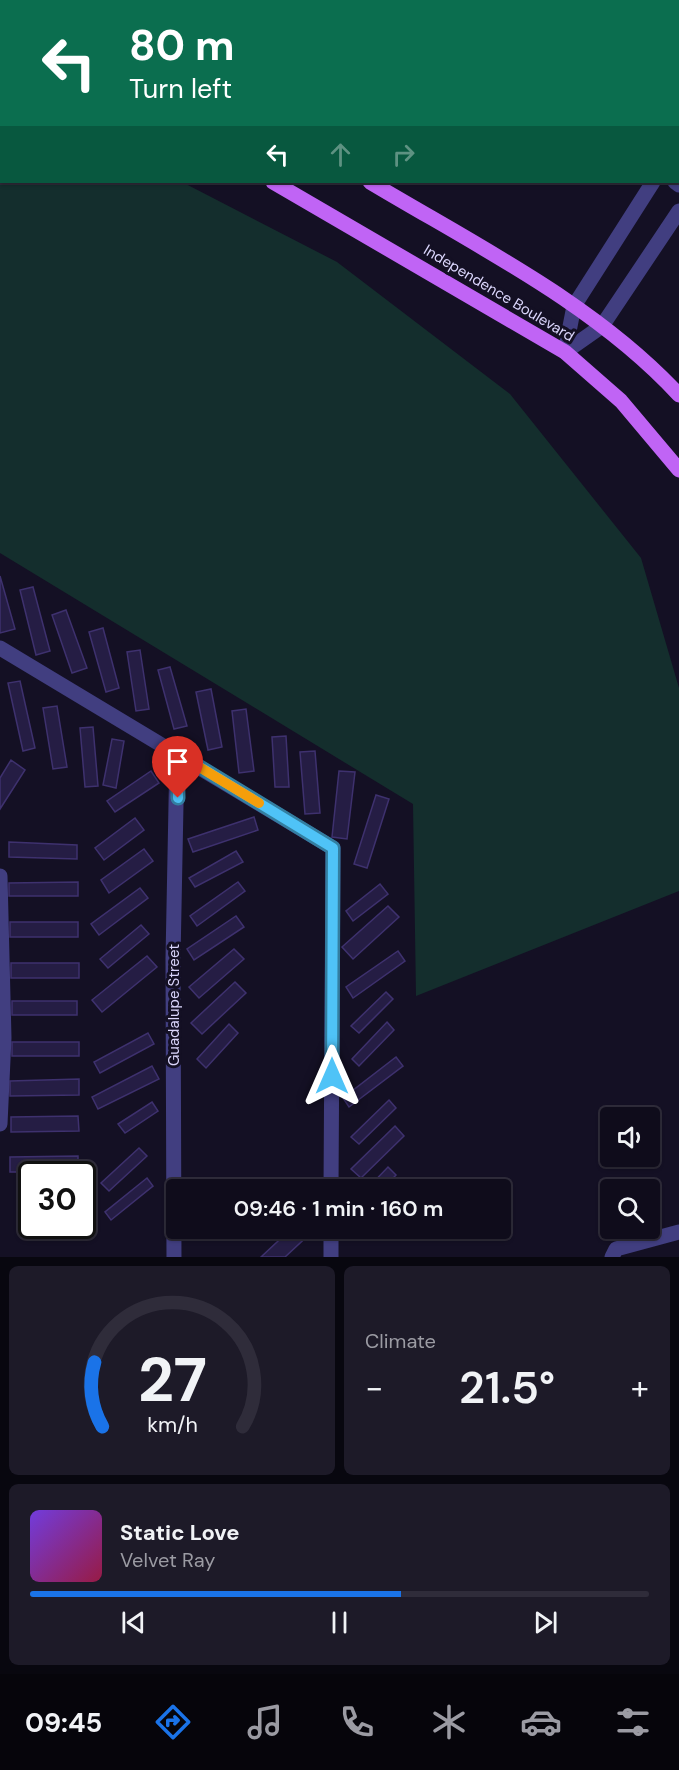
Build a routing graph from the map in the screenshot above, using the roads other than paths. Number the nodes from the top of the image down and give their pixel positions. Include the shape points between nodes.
1 (275, 183) edge
2 (372, 183) edge
3 (652, 183) edge
4 (679, 212) edge
5 (574, 306) junction
6 (602, 326) junction
7 (565, 352) junction
8 (679, 395) edge
9 (679, 470) edge
10 (0, 648) edge
11 (177, 753) junction
12 (0, 876) edge
13 (0, 1124) edge
14 (331, 1179) edge
15 (679, 1232) edge
16 (331, 1239) edge
17 (174, 1257) edge
18 (331, 1257) edge
19 (612, 1257) edge

1 - 7 main road, Independence Boulevard
2 - 5 main road, Independence Boulevard
3 - 5 street
4 - 6 street
5 - 6 main road, Independence Boulevard
5 - 7 street
6 - 7 street
6 - 8 main road, Independence Boulevard
7 - 9 main road, Independence Boulevard via 621,401
10 - 11 street
11 - 14 street via 333,848
11 - 17 street, Guadalupe Street
12 - 13 street via 4,1038
15 - 19 street via 616,1249
16 - 18 street

